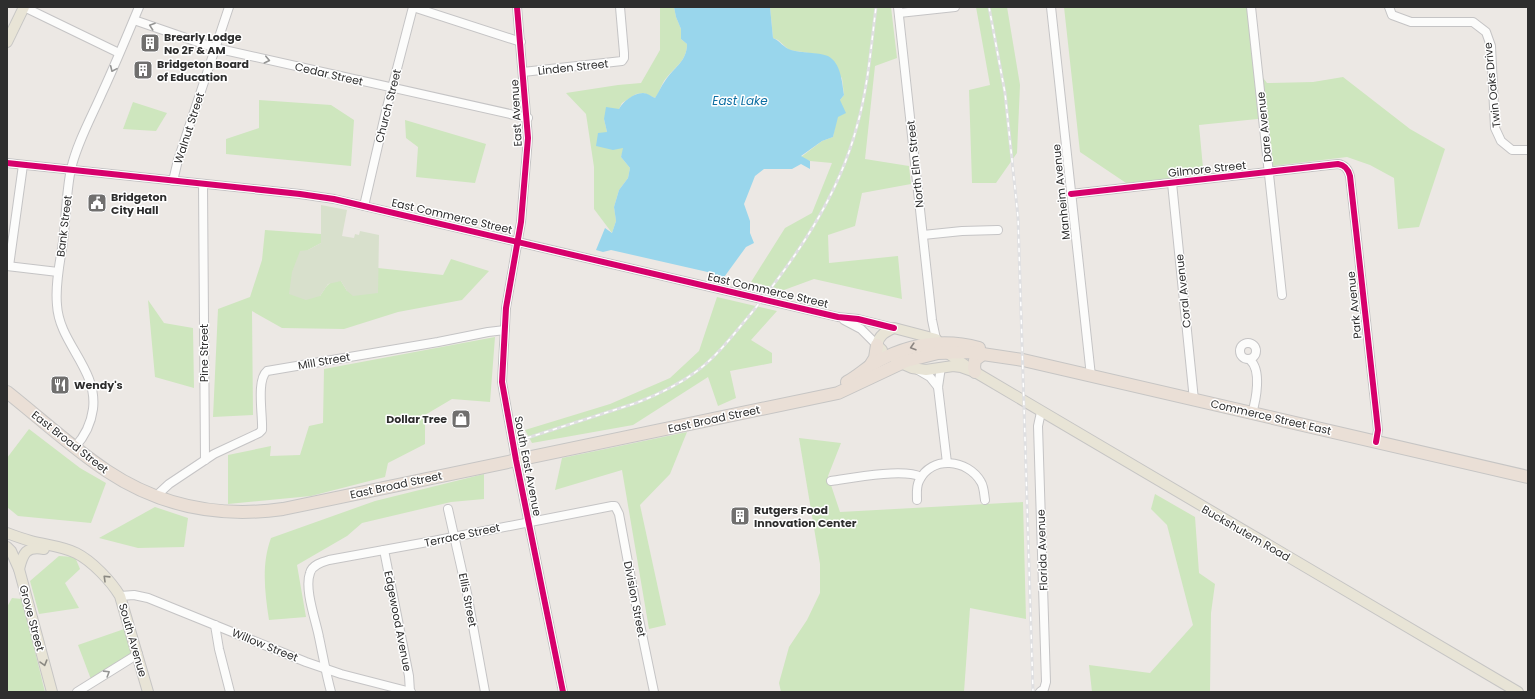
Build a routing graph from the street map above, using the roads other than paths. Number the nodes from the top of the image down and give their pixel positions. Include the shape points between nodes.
1 (24, 7) edge
2 (139, 7) edge
3 (229, 7) edge
4 (413, 7) edge
5 (517, 7) edge
6 (620, 7) edge
7 (955, 7) edge
8 (1051, 7) edge
9 (1251, 7) edge
10 (1389, 7) edge
11 (899, 10) edge
12 (134, 20) junction
13 (7, 42) edge
14 (521, 42) junction
15 (215, 48) junction
16 (120, 54) junction
17 (524, 72) junction
18 (392, 89) junction
19 (528, 118) junction
20 (1528, 150) edge
21 (7, 163) edge
22 (23, 165) junction
23 (1345, 167) joint
24 (71, 170) junction
25 (1269, 172) junction
26 (173, 181) junction
27 (1172, 183) junction
28 (203, 184) junction
29 (1071, 194) junction
30 (364, 206) junction
31 (998, 230) dead end
32 (923, 235) junction
33 (518, 242) junction
34 (8, 266) edge
35 (58, 272) junction
36 (1282, 295) dead end
37 (838, 317) junction
38 (932, 320) junction
39 (894, 328) junction
40 (505, 330) junction
41 (923, 335) junction
42 (877, 345) junction
43 (940, 345) junction
44 (983, 354) junction
45 (888, 356) junction
46 (1014, 358) junction
47 (1250, 360) dead end
48 (906, 366) junction
49 (941, 367) junction
50 (975, 372) junction
51 (866, 373) junction
52 (1091, 376) junction
53 (938, 387) junction
54 (7, 392) edge
55 (1194, 400) junction
56 (1041, 412) junction
57 (1252, 413) junction
58 (1376, 442) junction
59 (75, 447) junction
60 (205, 460) junction
61 (516, 460) junction
62 (946, 463) junction
63 (921, 477) junction
64 (1528, 477) edge
65 (831, 481) dead end
66 (155, 496) junction
67 (917, 500) dead end
68 (985, 500) dead end
69 (615, 506) joint
70 (448, 509) dead end
71 (529, 521) junction
72 (7, 533) edge
73 (454, 537) junction
74 (7, 547) edge
75 (384, 550) junction
76 (81, 556) junction
77 (19, 569) junction
78 (120, 596) junction
79 (214, 625) junction
80 (138, 654) junction
81 (324, 668) junction
82 (1042, 691) edge
83 (52, 692) edge
84 (77, 692) edge
85 (148, 692) edge
86 (230, 692) edge
87 (331, 692) edge
88 (410, 692) edge
89 (485, 692) edge
90 (563, 692) edge
91 (654, 692) edge
92 (1518, 692) edge

1 - 13 main road
1 - 16 street
2 - 12 street, Bank Street
3 - 15 street, Walnut Street
4 - 14 street
4 - 18 street, Church Street
5 - 14 street, East Avenue
6 - 17 street, Linden Street via 624,53 622,61
7 - 11 street
8 - 29 street, Manheim Avenue
9 - 25 street, Dare Avenue
10 - 20 street, Twin Oaks Drive via 1392,14 1411,22 1473,22 1486,32 1491,46 1495,128 1501,141 1512,150
11 - 32 street, North Elm Street
15 -> 12 street, Cedar Street
12 - 16 street, Bank Street
14 - 17 street, East Avenue
15 -> 18 street, Cedar Street
15 - 26 street, Walnut Street
16 -> 24 street, Bank Street via 84,133
17 - 19 street, East Avenue
18 - 19 street, Cedar Street
18 - 30 street, Church Street
19 - 33 street, East Avenue via 524,201
21 - 22 street
22 - 24 street
22 - 34 street
23 - 25 street, Gilmore Street via 1338,164
23 - 58 street, Park Avenue via 1350,176 1374,384 1378,430
24 - 26 street, East Commerce Street
24 - 35 street, Bank Street
25 - 27 street, Gilmore Street
25 - 36 street, Dare Avenue
26 - 28 street, East Commerce Street
27 - 29 street, Gilmore Street
27 - 55 street, Coral Avenue
28 - 30 street, East Commerce Street via 300,194
28 - 60 street, Pine Street
29 - 52 street, Manheim Avenue
30 - 33 street, East Commerce Street
31 - 32 street
32 - 38 street, North Elm Street
33 - 37 street, East Commerce Street
33 - 40 street, South East Avenue via 509,286
34 - 35 street
35 - 59 street, Bank Street via 58,318 88,375 93,397 90,423
37 - 39 street, East Commerce Street
37 - 42 street via 861,329
38 - 41 street via 929,329
38 - 43 street, North Elm Street
39 - 41 main road, Commerce Street East
39 - 42 main road via 882,334
40 - 60 street, Mill Street via 267,371 262,383 262,430
40 - 61 street, South East Avenue via 502,382
41 - 43 main road, Commerce Street East
42 - 45 main road
42 - 51 highway via 875,358
43 - 44 highway, Commerce Street East
43 -> 45 highway, East Broad Street via 922,344
43 - 46 highway, Commerce Street East via 968,345
43 - 48 highway, East Broad Street
43 - 49 main road
43 - 50 main road
44 - 46 highway, Commerce Street East
44 - 50 highway via 975,360
45 - 48 main road
45 - 51 highway, East Broad Street
46 - 52 highway, Commerce Street East
47 - 57 street via 1257,376 1257,394
48 - 49 main road via 926,370
48 - 51 highway, East Broad Street
48 - 53 street via 927,374
49 - 50 main road via 956,366
49 - 53 street
50 - 56 main road, Buckshutem Road
51 - 61 highway, East Broad Street via 838,393
52 - 55 highway, Commerce Street East
53 - 62 street
54 - 59 highway, East Broad Street
55 - 57 highway, Commerce Street East
56 - 82 street, Florida Avenue via 1038,426 1046,682
56 - 92 main road, Buckshutem Road
57 - 58 highway, Commerce Street East
58 - 64 highway, Commerce Street East
59 - 66 highway, East Broad Street via 116,477 136,489
60 - 66 street
61 - 66 highway, East Broad Street via 269,511 210,511
61 - 71 street, South East Avenue
62 - 63 street via 928,470
62 - 68 street via 961,465 971,471 981,482
63 - 65 street via 902,473
63 - 67 street via 917,488
69 - 71 street, Terrace Street
69 - 91 street, Division Street via 619,514
70 - 73 street, Ellis Street
71 - 73 street, Terrace Street
71 - 90 street, South East Avenue
72 - 76 main road via 66,549
73 - 75 street, Terrace Street
73 - 89 street, Ellis Street
74 - 77 main road, Grove Street
75 - 81 street, Terrace Street via 329,560 311,569 308,578 310,596
75 - 88 street, Edgewood Avenue via 410,676
76 - 77 main road via 38,548 30,549 22,556
78 -> 76 main road, South Avenue via 113,585
77 -> 83 main road, Grove Street
78 - 79 street, Willow Street via 148,598
78 - 80 main road, South Avenue
79 - 81 street, Willow Street
79 - 86 street
84 -> 80 street
80 - 85 main road, South Avenue
81 - 87 street
81 - 88 street, Willow Street

